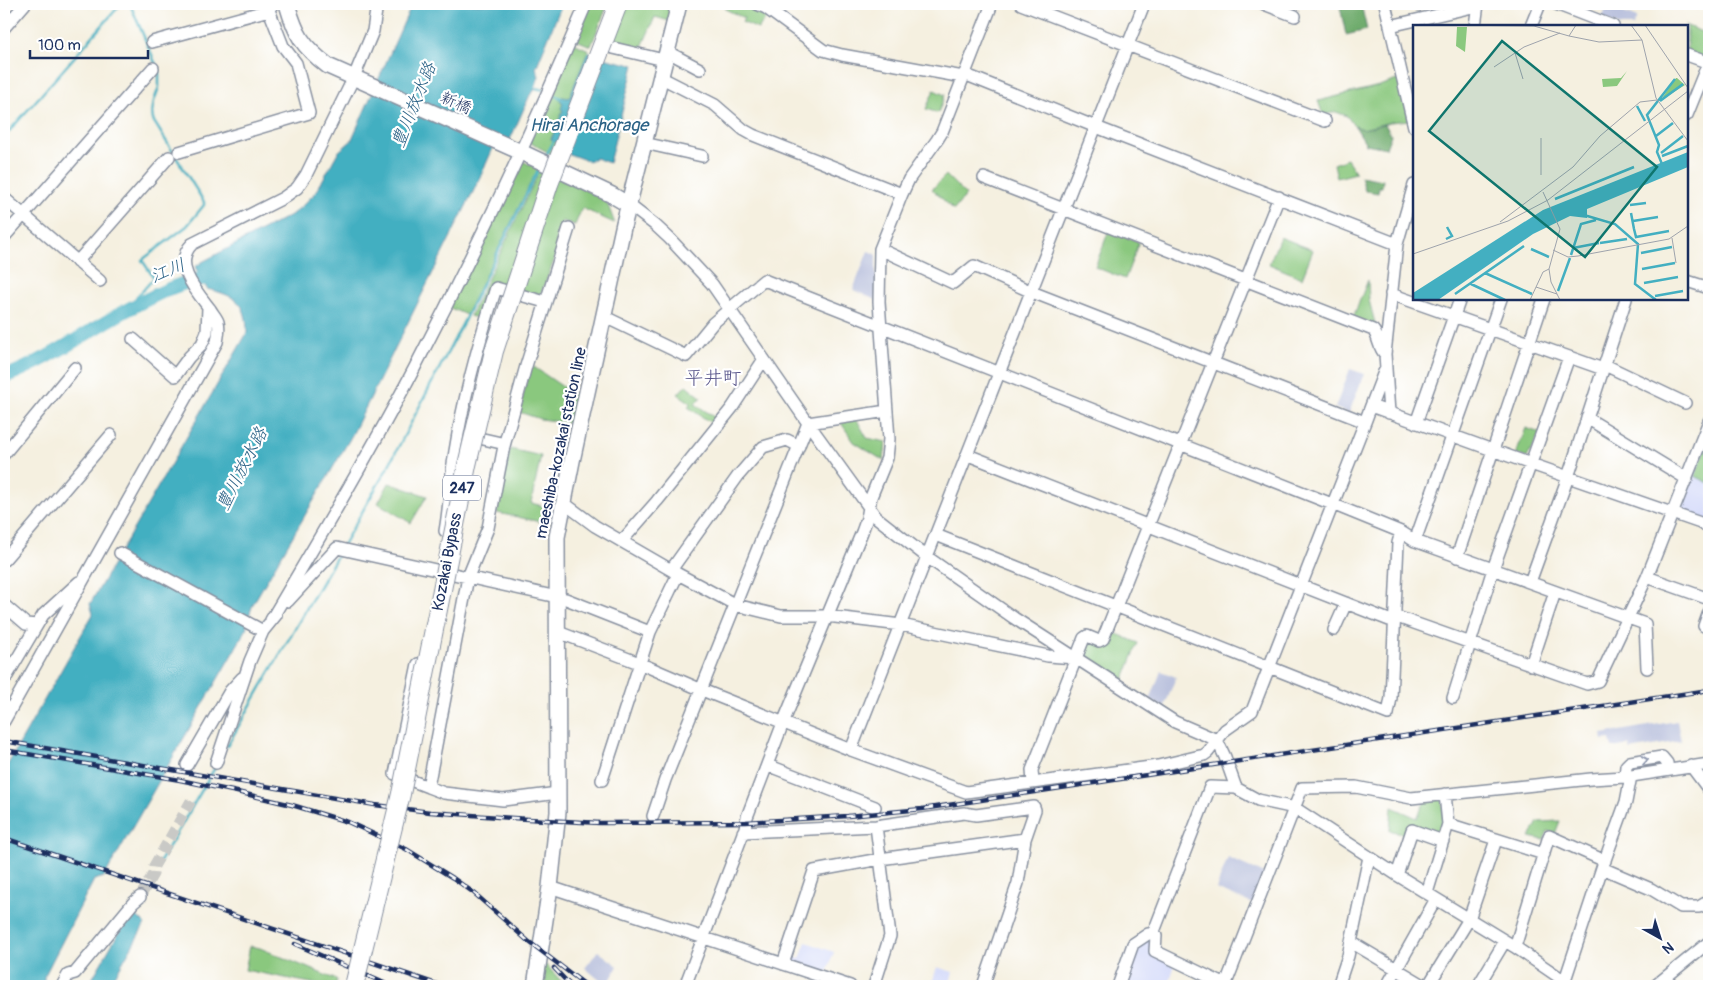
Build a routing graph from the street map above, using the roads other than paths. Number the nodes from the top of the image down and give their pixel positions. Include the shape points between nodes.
1 (25, 4) edge
2 (287, 4) edge
3 (377, 4) edge
4 (586, 4) edge
5 (618, 4) edge
6 (679, 4) edge
7 (757, 4) edge
8 (992, 4) edge
9 (1021, 4) edge
10 (1144, 4) edge
11 (1264, 4) edge
12 (1385, 4) edge
13 (1540, 4) edge
14 (1556, 4) edge
15 (1477, 5) edge
16 (271, 7) edge
17 (1294, 16) dead end
18 (1475, 25) edge
19 (1531, 25) edge
20 (1610, 25) edge
21 (1390, 26) junction
22 (4, 28) edge
23 (152, 42) dead end
24 (1128, 44) junction
25 (610, 47) dead end
26 (1688, 55) edge
27 (665, 56) junction
28 (1708, 63) edge
29 (153, 68) dead end
30 (700, 69) dead end
31 (964, 76) junction
32 (354, 77) junction
33 (660, 77) junction
34 (1688, 113) edge
35 (1325, 121) dead end
36 (1413, 123) edge
37 (1096, 127) junction
38 (644, 143) junction
39 (519, 151) junction
40 (702, 156) dead end
41 (984, 178) dead end
42 (1413, 188) edge
43 (902, 194) junction
44 (1279, 197) junction
45 (4, 198) edge
46 (629, 205) junction
47 (1064, 209) junction
48 (23, 215) junction
49 (569, 228) dead end
50 (4, 237) edge
51 (1396, 244) junction
52 (880, 249) junction
53 (77, 262) junction
54 (1245, 280) junction
55 (100, 281) dead end
56 (1688, 281) edge
57 (1709, 288) edge
58 (1032, 292) junction
59 (1391, 294) junction
60 (1460, 300) edge
61 (1500, 300) edge
62 (1544, 300) edge
63 (1626, 300) edge
64 (1416, 301) edge
65 (545, 302) junction
66 (208, 307) junction
67 (730, 308) junction
68 (605, 317) junction
69 (1454, 317) junction
70 (881, 327) junction
71 (1490, 330) junction
72 (133, 339) dead end
73 (1529, 343) junction
74 (1385, 354) junction
75 (1569, 357) junction
76 (764, 359) junction
77 (1212, 361) junction
78 (1604, 367) junction
79 (75, 368) dead end
80 (1386, 368) junction
81 (999, 372) junction
82 (1685, 403) dead end
83 (1371, 406) junction
84 (886, 411) junction
85 (1389, 413) junction
86 (1587, 418) junction
87 (1709, 421) edge
88 (1365, 422) junction
89 (1416, 422) junction
90 (808, 423) junction
91 (111, 435) dead end
92 (1452, 436) junction
93 (479, 438) dead end
94 (1181, 444) junction
95 (504, 446) junction
96 (799, 446) junction
97 (1492, 450) junction
98 (4, 454) edge
99 (968, 455) junction
100 (1531, 464) junction
101 (1568, 477) junction
102 (1687, 478) junction
103 (564, 503) junction
104 (1332, 504) junction
105 (869, 508) junction
106 (1673, 513) junction
107 (1149, 525) junction
108 (1709, 526) edge
109 (1401, 532) junction
110 (936, 535) junction
111 (622, 541) junction
112 (1414, 541) junction
113 (120, 553) dead end
114 (927, 557) junction
115 (1457, 557) junction
116 (4, 560) edge
117 (1493, 569) junction
118 (439, 570) junction
119 (674, 572) junction
120 (87, 574) junction
121 (468, 577) junction
122 (1647, 577) junction
123 (1530, 582) junction
124 (1300, 585) junction
125 (1555, 592) junction
126 (557, 598) junction
127 (1709, 599) edge
128 (1346, 603) junction
129 (4, 605) edge
130 (736, 605) junction
131 (1116, 606) junction
132 (1709, 612) edge
133 (827, 616) junction
134 (1628, 618) junction
135 (1395, 619) junction
136 (271, 620) junction
137 (37, 625) junction
138 (901, 625) junction
139 (1704, 626) dead end
140 (261, 630) junction
141 (1334, 630) dead end
142 (558, 632) junction
143 (650, 632) junction
144 (1470, 643) junction
145 (1076, 658) junction
146 (639, 663) junction
147 (1531, 665) junction
148 (1269, 666) junction
149 (1647, 668) dead end
150 (244, 676) junction
151 (4, 681) edge
152 (702, 690) junction
153 (1453, 698) dead end
154 (4, 721) edge
155 (783, 723) junction
156 (1217, 740) junction
157 (851, 750) junction
158 (216, 763) dead end
159 (1709, 764) edge
160 (187, 765) dead end
161 (767, 765) junction
162 (1691, 766) junction
163 (1625, 777) junction
164 (602, 780) dead end
165 (1033, 783) junction
166 (428, 787) junction
167 (1236, 788) junction
168 (1709, 790) edge
169 (558, 793) junction
170 (1445, 794) junction
171 (875, 807) dead end
172 (1295, 808) junction
173 (653, 816) dead end
174 (1448, 824) junction
175 (876, 826) junction
176 (743, 832) junction
177 (1025, 839) junction
178 (1496, 840) junction
179 (1443, 841) junction
180 (1544, 854) junction
181 (1370, 857) junction
182 (880, 860) junction
183 (1603, 864) junction
184 (1396, 875) junction
185 (550, 887) junction
186 (1432, 896) junction
187 (140, 897) tunnel mouth
188 (1709, 902) edge
189 (1469, 919) junction
190 (1154, 934) junction
191 (704, 939) junction
192 (1505, 941) junction
193 (1351, 942) junction
194 (1709, 942) edge
195 (1515, 947) junction
196 (783, 964) junction
197 (1397, 970) junction
198 (824, 982) edge
199 (1566, 985) edge
200 (62, 986) edge
201 (354, 986) edge
202 (535, 986) edge
203 (685, 986) edge
204 (850, 986) edge
205 (874, 986) edge
206 (983, 986) edge
207 (1118, 986) edge
208 (1226, 986) edge
209 (1338, 986) edge
210 (1387, 986) edge
211 (1427, 986) edge
212 (1478, 986) edge
213 (1655, 986) edge

1 - 22 street
2 - 32 main road, 新橋 via 301,41 328,66
3 - 32 street via 373,31
4 - 39 street
5 - 201 highway, Kozakai Bypass / 247, bridge via 549,184 494,351 467,464 401,794
6 - 27 main road, maeshiba-kozakai station line
7 - 31 street via 823,50
8 - 31 street
9 - 24 street
10 - 24 street
11 - 17 street
12 - 21 street
13 - 19 street
14 - 20 street
15 - 18 street
15 - 21 street
16 - 23 street
16 - 53 street via 282,46 296,63 309,113 174,154
21 - 36 street
24 - 35 street
24 - 37 street
25 - 27 street
26 - 28 street
27 - 30 street
27 - 33 main road, maeshiba-kozakai station line
28 - 34 street
29 - 48 street
31 - 37 street
31 - 43 street via 937,140
32 - 39 main road, 新橋
32 - 66 street via 297,188 186,250 185,268 196,292
33 - 38 main road, maeshiba-kozakai station line
33 - 43 street via 715,105 753,135
37 - 44 street
37 - 47 street
38 - 40 street
38 - 46 main road, maeshiba-kozakai station line
39 - 46 main road, 新橋
39 - 136 street via 415,367
41 - 47 street
42 - 51 street
43 - 52 street
44 - 51 street
44 - 54 street
45 - 48 street
46 - 67 street via 670,239
46 - 68 main road, maeshiba-kozakai station line
47 - 54 street
47 - 58 street
48 - 50 street
48 - 53 street
49 - 65 street
51 - 59 street
52 - 58 street via 952,283 974,266
52 - 70 street
53 - 55 street
54 - 74 street via 1373,330 1380,350
54 - 77 street
56 - 57 street
58 - 77 street
58 - 81 street
59 - 64 street
59 - 74 street
60 - 69 street
61 - 71 street
62 - 73 street
63 - 78 street
64 - 69 street
65 - 95 street
65 - 118 street via 496,288 477,346 464,406
66 - 72 street via 207,332 202,344 175,376
66 - 120 street via 218,321 217,342
67 - 68 street via 686,356
67 - 70 street via 764,280
67 - 76 street
68 - 103 main road, maeshiba-kozakai station line
69 - 71 street
69 - 89 street
70 - 81 street
70 - 84 street
71 - 73 street
71 - 92 street
73 - 75 street
73 - 97 street
74 - 80 street
75 - 78 street
75 - 100 street
76 - 90 street
76 - 111 street via 732,408
77 - 88 street
77 - 94 street
78 - 82 street
78 - 86 street
79 - 98 street
80 - 83 street
80 - 85 street
81 - 94 street
81 - 99 street
83 - 85 street
83 - 88 street
84 - 90 street
84 - 105 street via 887,458
85 - 89 street
86 - 101 street
86 - 102 street
87 - 102 street
88 - 104 street
89 - 92 street
90 - 96 street
90 - 105 street
91 - 116 street
92 - 97 street
92 - 112 street
93 - 95 street
94 - 104 street
94 - 107 street
95 - 121 street via 488,528
96 - 119 street via 787,440 763,446 738,476
96 - 130 street
97 - 100 street
97 - 115 street
99 - 107 street
99 - 110 street
100 - 101 street
100 - 117 street
101 - 106 street
101 - 123 street
102 - 106 street
103 - 111 street
103 - 126 main road, maeshiba-kozakai station line via 557,537
104 - 109 street
104 - 124 street
105 - 114 street
105 - 133 street
106 - 108 street
106 - 122 street
107 - 124 street
107 - 131 street
109 - 112 street
109 - 135 street
110 - 114 street
110 - 131 street
111 - 119 street
112 - 115 street
113 - 140 street
114 - 138 street
114 - 145 street
115 - 117 street
117 - 123 street
117 - 144 street
118 - 121 street
118 - 136 street via 337,548
118 - 166 street via 395,774
119 - 130 street
119 - 143 street
120 - 137 street via 43,615
120 - 154 street
121 - 126 street
121 - 166 street
122 - 127 street
122 - 134 street
123 - 125 street
124 - 128 street
124 - 148 street
125 - 134 street
125 - 147 street
126 - 142 main road, maeshiba-kozakai station line
126 - 143 street
128 - 135 street via 1389,620
128 - 141 street
129 - 137 street via 26,624
130 - 133 street via 781,616
130 - 152 street
131 - 145 street via 1102,640 1086,637
131 - 148 street
132 - 139 street
133 - 138 street
133 - 155 street
134 - 147 street via 1598,681 1587,684
134 - 149 street via 1645,624
135 - 144 street
135 - 148 street via 1388,714
136 - 140 street
137 - 151 street
138 - 145 street via 1048,656
138 - 157 street
140 - 150 street
142 - 146 street
142 - 169 main road, maeshiba-kozakai station line
143 - 146 street
144 - 147 street
144 - 153 street
145 - 156 street via 1175,722
145 - 165 street via 1032,770
146 - 152 street
146 - 164 street
148 - 156 street via 1252,711 1225,730
150 - 158 street
150 - 160 street via 230,691
152 - 155 street
152 - 173 street
155 - 157 street
155 - 161 street
156 - 165 street via 1204,755 1158,766
156 - 167 street
157 - 165 street via 966,792
159 - 162 street
161 - 171 street
161 - 176 street
162 - 163 street via 1668,770 1662,757 1630,762 1626,766
162 - 168 street
163 - 170 street
163 - 183 street via 1617,824
166 - 169 street via 444,793 504,800
167 - 172 street via 1258,800
167 - 190 street via 1210,787
169 - 185 main road, maeshiba-kozakai station line
170 - 172 street via 1412,798 1356,787 1302,788
170 - 174 street
172 - 181 street
172 - 208 street
174 - 178 street
174 - 179 street
175 - 176 street
175 - 177 street via 1032,806 1035,810
175 - 182 street
176 - 191 street
177 - 182 street
177 - 206 street via 1018,884
178 - 180 street
178 - 189 street
179 - 184 street via 1412,830
179 - 186 street
180 - 183 street via 1549,836
180 - 195 street
181 - 184 street
181 - 193 street
182 - 196 street via 814,871
182 - 205 street via 890,936
183 - 188 street via 1681,907 1699,907
183 - 199 street
184 - 186 street
185 - 191 street
185 - 202 main road, maeshiba-kozakai station line
186 - 189 street
186 - 197 street
187 - 200 street via 75,972 68,975
189 - 192 street
189 - 211 street
190 - 207 street via 1148,934 1133,944
190 - 208 street via 1155,951
191 - 196 street
191 - 203 street
192 - 195 street
192 - 212 street
193 - 197 street
193 - 209 street
194 - 213 street
195 - 199 street
196 - 198 street
197 - 210 street
197 - 211 street
198 - 204 street

